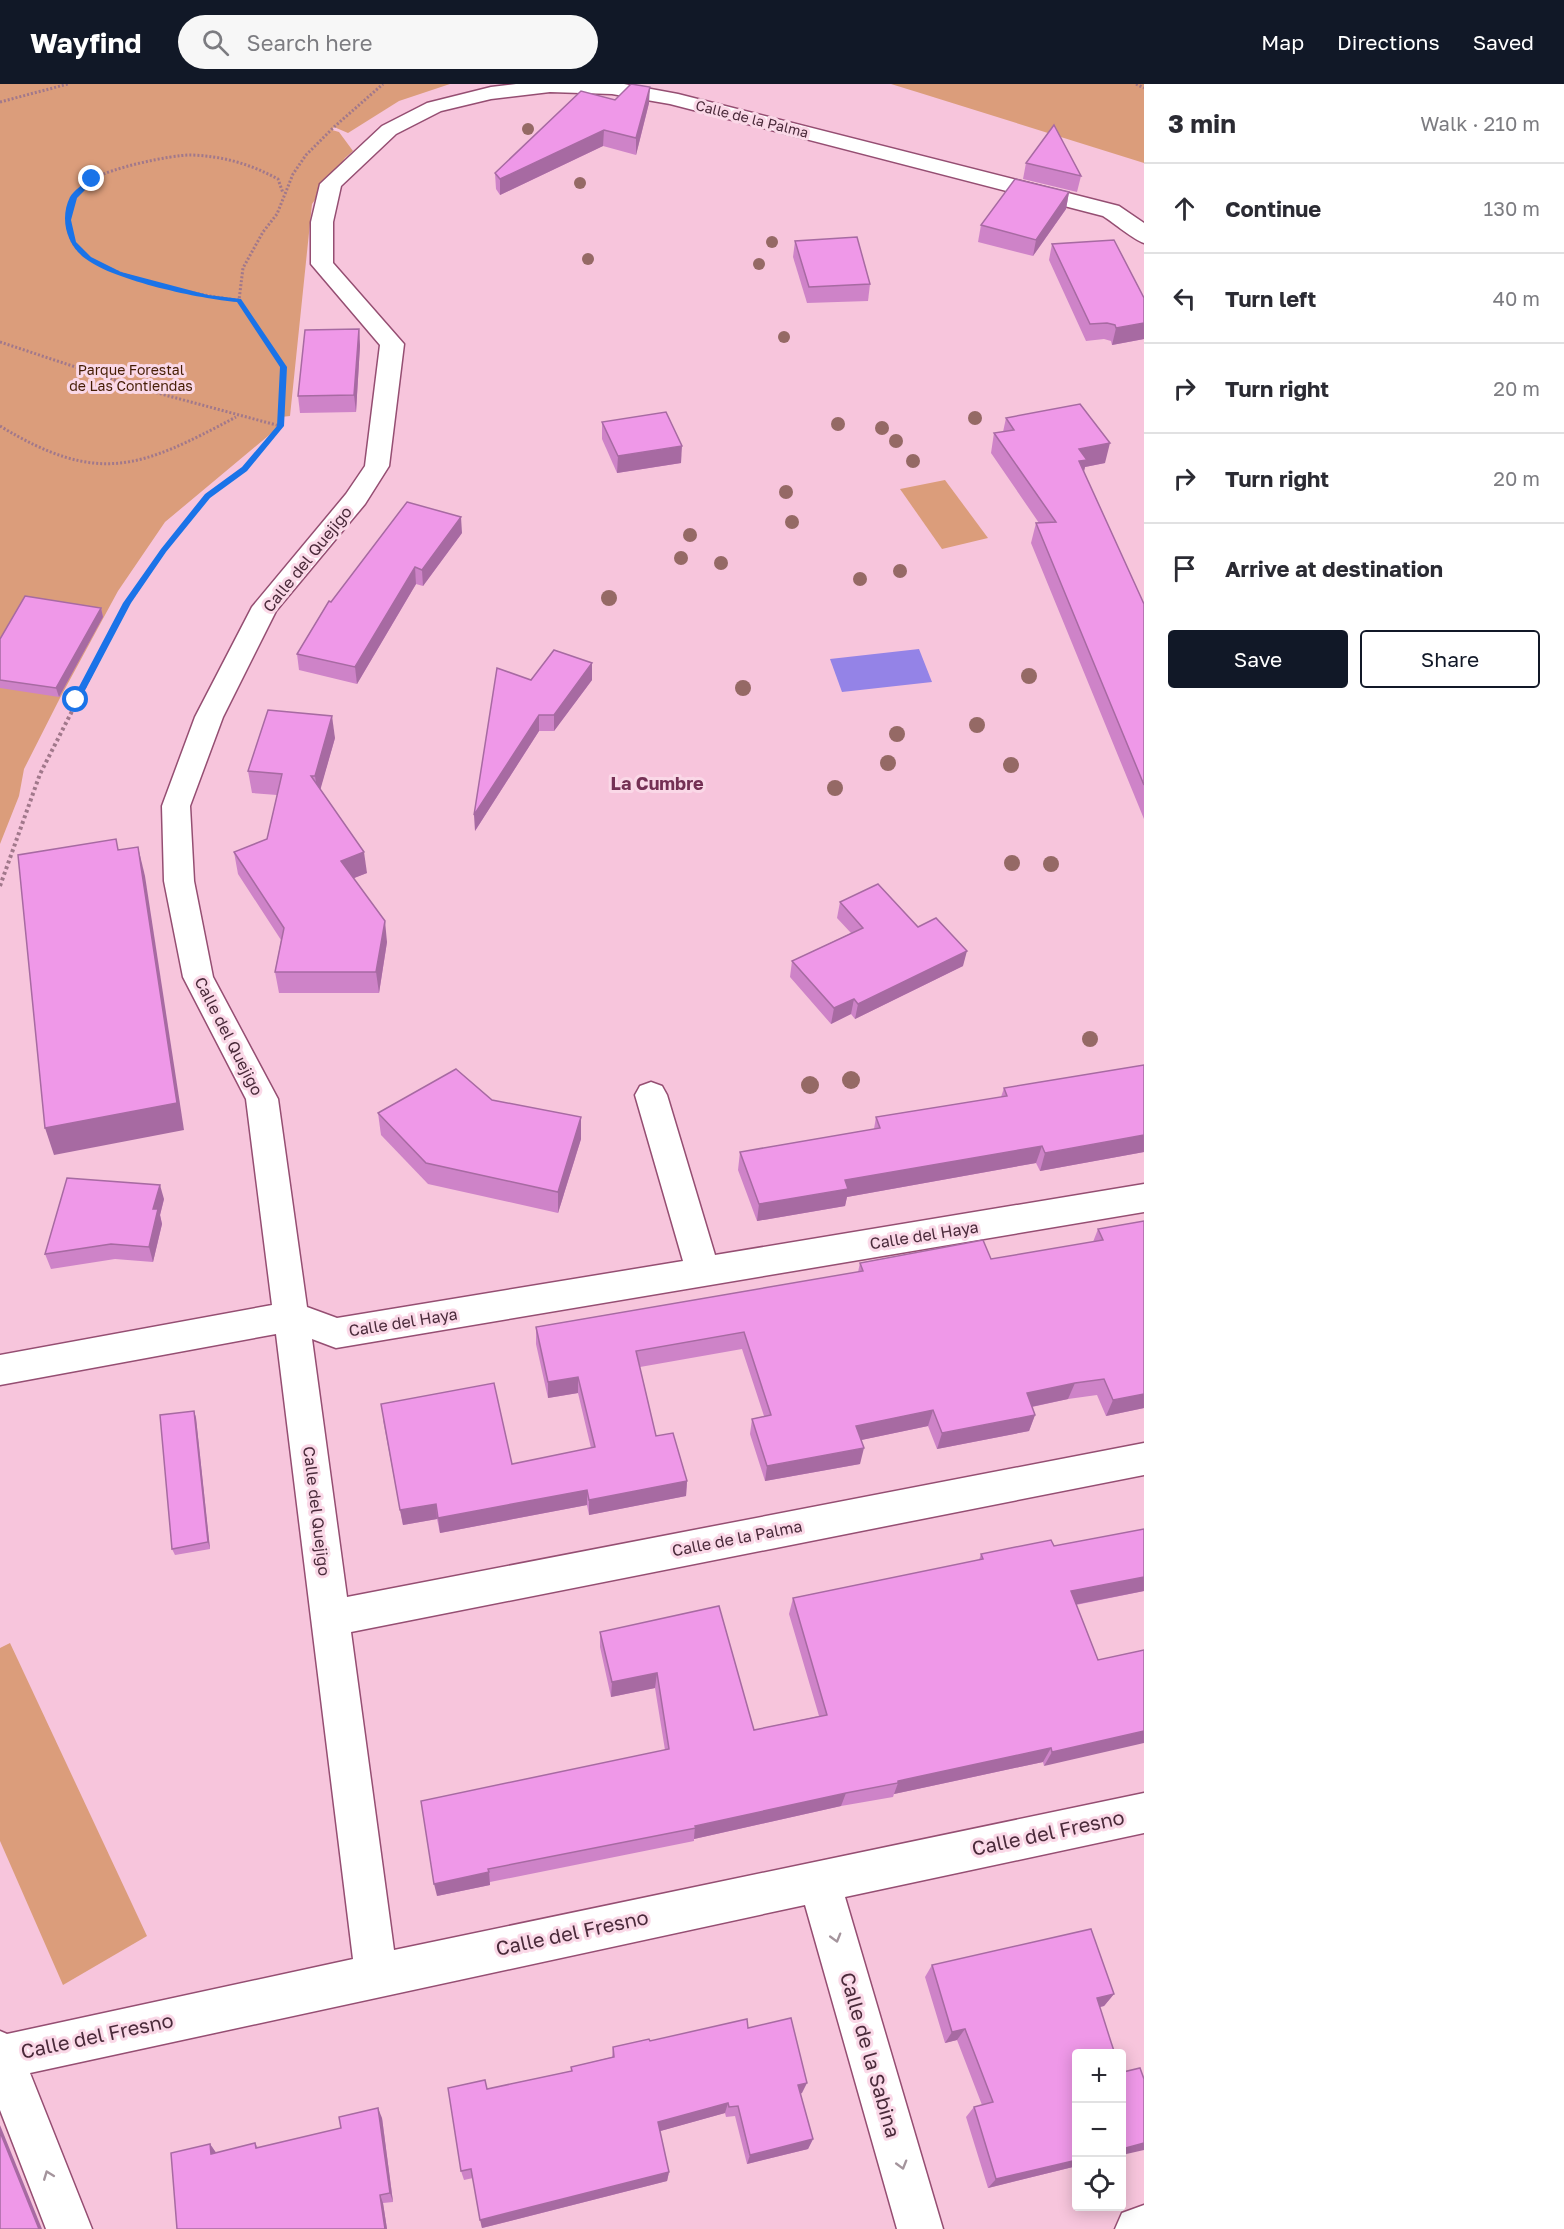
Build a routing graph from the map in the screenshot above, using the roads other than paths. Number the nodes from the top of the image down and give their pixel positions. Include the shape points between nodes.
1 (359, 156) joint
2 (1144, 236) edge
3 (651, 1095) dead end
4 (1144, 1198) edge
5 (703, 1272) junction
6 (292, 1316) junction
7 (0, 1370) edge
8 (1144, 1459) edge
9 (331, 1618) junction
10 (1144, 1813) edge
11 (819, 1881) junction
12 (376, 1975) junction
13 (1, 2055) edge
14 (1144, 2228) edge
15 (69, 2229) edge
16 (920, 2229) edge
17 (1138, 2229) edge

1 - 2 street, Calle de la Palma via 389,130 434,107 490,93 550,86 612,88 671,98 1111,211
1 - 6 street, Calle del Quejigo via 331,184 322,222 322,264 392,344 377,466 356,499 265,607 209,717 176,807 178,882 198,977 261,1099
3 - 5 street
4 - 5 street, Calle del Haya
5 - 6 street, Calle del Haya via 336,1333
6 - 7 street
6 - 9 street, Calle del Quejigo
8 - 9 street, Calle de la Palma
9 - 12 street, Calle del Quejigo
10 - 11 street, Calle del Fresno
11 - 12 street, Calle del Fresno
11 -> 16 street, Calle de la Sabina
12 - 13 street, Calle del Fresno
15 -> 13 street
14 - 17 street

